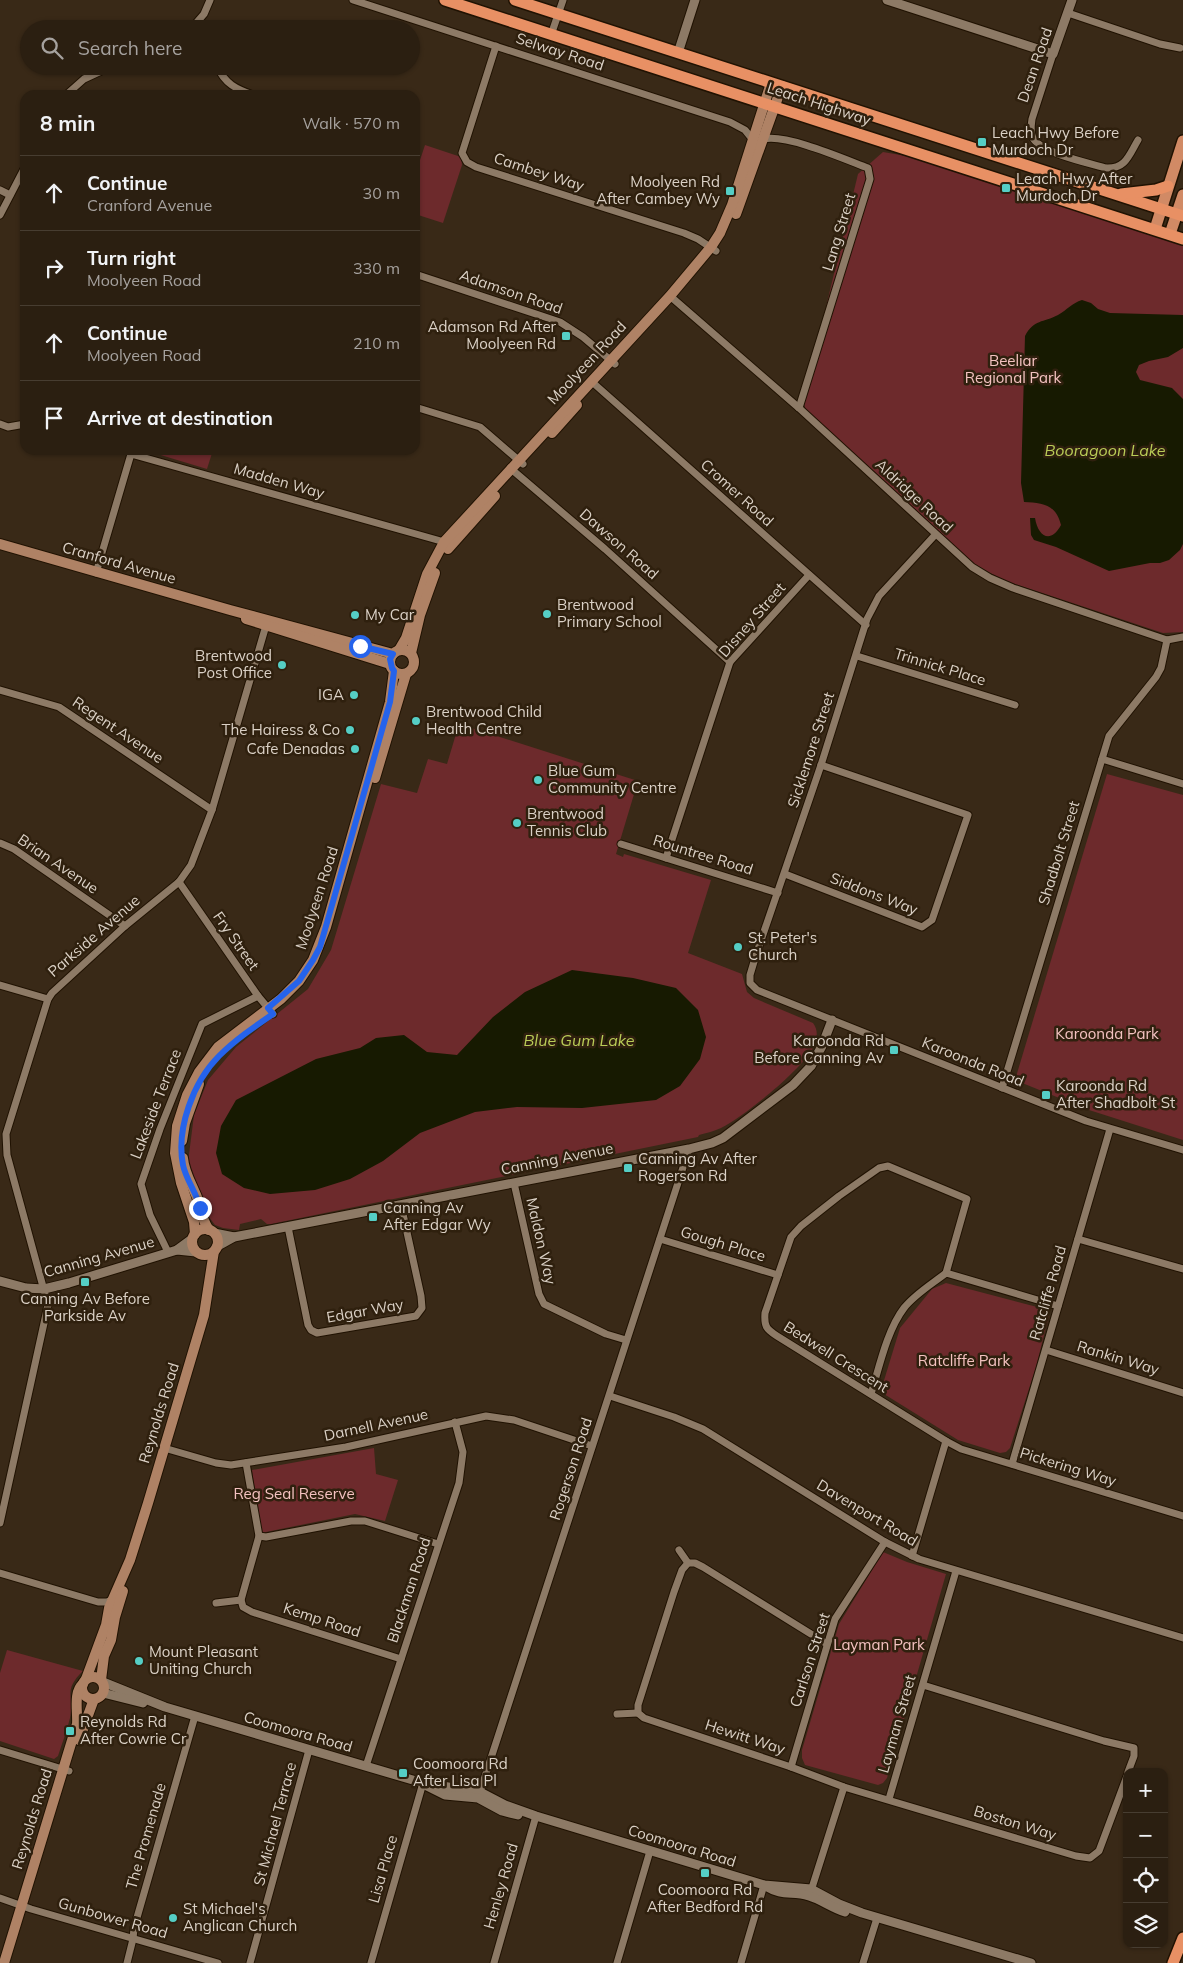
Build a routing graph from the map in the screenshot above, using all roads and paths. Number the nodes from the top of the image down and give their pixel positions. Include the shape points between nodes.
1 (210, 0) edge
2 (353, 0) edge
3 (445, 0) edge
4 (515, 0) edge
5 (563, 0) edge
6 (695, 0) edge
7 (887, 0) edge
8 (1072, 0) edge
9 (1068, 13) junction
10 (558, 14) junction
11 (202, 20) edge
12 (415, 20) edge
13 (420, 22) edge
14 (551, 35) junction
15 (496, 46) junction
16 (1180, 48) dead end
17 (678, 53) junction
18 (1053, 54) junction
19 (94, 75) edge
20 (221, 75) edge
21 (777, 84) junction
22 (72, 90) edge
23 (241, 90) edge
24 (770, 104) junction
25 (764, 139) junction
26 (753, 140) junction
27 (1138, 140) dead end
28 (1183, 141) edge
29 (1021, 162) junction
30 (20, 176) edge
31 (1015, 183) junction
32 (1168, 186) junction
33 (0, 190) edge
34 (1117, 194) junction
35 (10, 195) junction
36 (1183, 196) edge
37 (1161, 209) junction
38 (0, 215) edge
39 (1180, 215) edge
40 (1155, 229) junction
41 (1170, 234) junction
42 (1183, 239) edge
43 (714, 249) junction
44 (420, 276) edge
45 (672, 298) junction
46 (613, 362) junction
47 (594, 383) junction
48 (420, 408) edge
49 (799, 408) junction
50 (0, 424) edge
51 (20, 425) edge
52 (131, 455) edge
53 (135, 455) edge
54 (520, 462) junction
55 (513, 471) junction
56 (935, 534) junction
57 (448, 543) junction
58 (0, 544) edge
59 (96, 573) junction
60 (809, 575) junction
61 (267, 623) junction
62 (866, 625) junction
63 (1183, 637) edge
64 (1168, 640) junction
65 (411, 653) junction
66 (857, 656) junction
67 (394, 660) junction
68 (730, 662) junction
69 (406, 674) junction
70 (0, 690) edge
71 (1015, 705) dead end
72 (1102, 759) junction
73 (821, 765) junction
74 (1183, 784) edge
75 (212, 810) junction
76 (0, 843) edge
77 (621, 844) dead end
78 (666, 858) junction
79 (784, 874) junction
80 (179, 882) junction
81 (778, 893) junction
82 (125, 926) junction
83 (0, 985) edge
84 (757, 990) joint
85 (258, 996) junction
86 (48, 999) junction
87 (270, 1011) junction
88 (832, 1020) junction
89 (1002, 1088) junction
90 (1110, 1129) junction
91 (3, 1133) edge
92 (689, 1149) junction
93 (1183, 1150) edge
94 (514, 1183) junction
95 (974, 1193) dead end
96 (967, 1199) junction
97 (401, 1205) junction
98 (288, 1227) junction
99 (211, 1232) junction
100 (194, 1236) junction
101 (234, 1237) junction
102 (660, 1239) junction
103 (1078, 1239) junction
104 (215, 1249) junction
105 (173, 1251) junction
106 (198, 1253) junction
107 (1183, 1269) edge
108 (209, 1272) junction
109 (946, 1273) junction
110 (778, 1275) junction
111 (0, 1281) edge
112 (44, 1289) junction
113 (1058, 1306) junction
114 (626, 1340) junction
115 (1046, 1350) junction
116 (1183, 1392) edge
117 (871, 1394) junction
118 (610, 1396) junction
119 (455, 1422) junction
120 (946, 1441) junction
121 (592, 1446) junction
122 (164, 1448) junction
123 (246, 1463) junction
124 (1012, 1464) junction
125 (1183, 1516) edge
126 (0, 1523) edge
127 (259, 1536) junction
128 (885, 1542) junction
129 (438, 1544) junction
130 (679, 1550) dead end
131 (912, 1556) junction
132 (130, 1560) junction
133 (688, 1564) junction
134 (956, 1571) junction
135 (0, 1573) edge
136 (114, 1599) junction
137 (241, 1600) junction
138 (98, 1602) junction
139 (216, 1603) dead end
140 (107, 1614) junction
141 (1183, 1638) edge
142 (826, 1644) junction
143 (401, 1659) junction
144 (102, 1681) junction
145 (85, 1682) junction
146 (923, 1685) junction
147 (99, 1696) junction
148 (165, 1707) junction
149 (638, 1713) junction
150 (617, 1714) dead end
151 (195, 1716) junction
152 (0, 1750) edge
153 (309, 1750) junction
154 (366, 1766) junction
155 (791, 1767) junction
156 (1130, 1768) edge
157 (66, 1770) junction
158 (423, 1783) junction
159 (844, 1787) junction
160 (1123, 1787) edge
161 (479, 1795) junction
162 (889, 1799) junction
163 (536, 1816) junction
164 (650, 1851) junction
165 (764, 1885) junction
166 (810, 1892) junction
167 (0, 1898) edge
168 (25, 1906) junction
169 (877, 1918) junction
170 (1183, 1938) edge
171 (133, 1939) junction
172 (4, 1963) edge
173 (11, 1963) edge
174 (127, 1963) edge
175 (218, 1963) edge
176 (250, 1963) edge
177 (371, 1963) edge
178 (494, 1963) edge
179 (617, 1963) edge
180 (741, 1963) edge
181 (863, 1963) edge
182 (1031, 1963) edge
183 (1173, 1963) edge

1 - 11 street
2 - 12 street, Selway Road
3 - 14 highway, Leach Highway
4 - 10 highway, Leach Highway
5 - 10 street
6 - 17 street
7 - 18 street
8 - 9 street, Dean Road
9 - 16 street
9 - 18 street, Dean Road
10 - 14 street
10 - 17 highway, Leach Highway
13 - 15 street, Selway Road
14 - 24 highway, Leach Highway
15 - 26 street, Selway Road via 730,122
15 - 43 street, Cambey Way via 462,153 467,162 684,233
17 - 21 highway, Leach Highway
18 - 27 street, Dean Road via 1032,119 1030,130 1034,140 1047,150 1116,169 1128,158
19 - 22 street
20 - 23 street via 231,86
21 - 24 main road, Moolyeen Road
21 - 29 highway, Leach Highway
24 - 25 main road, Moolyeen Road
24 - 26 main road, Moolyeen Road
24 - 31 highway, Leach Highway
25 - 43 main road, Moolyeen Road via 734,218
25 - 49 street, Lang Street via 793,142 868,168 869,183
26 - 43 main road, Moolyeen Road
28 - 32 main road
29 - 31 highway
29 - 34 highway, Leach Highway
30 - 35 street
31 - 40 highway, Leach Highway
32 - 34 highway
32 - 37 main road
33 - 35 street
34 - 37 highway, Leach Highway
35 - 38 street
36 - 39 main road
37 - 39 highway, Leach Highway
37 - 40 main road
39 - 41 main road
40 - 41 highway, Leach Highway
41 - 42 highway, Leach Highway
43 - 45 main road, Moolyeen Road
44 - 46 street, Adamson Road via 560,322
45 - 46 main road, Moolyeen Road
45 - 49 street, Aldridge Road
46 - 47 main road, Moolyeen Road
47 - 54 main road, Moolyeen Road
47 - 60 street, Cromer Road
48 - 54 street via 480,427
49 - 56 street, Aldridge Road
50 - 51 street via 8,427
52 - 59 street, Madden Way
53 - 57 street, Madden Way
54 - 55 main road, Moolyeen Road
55 - 57 main road, Moolyeen Road
55 - 68 street, Dawson Road via 606,549
56 - 62 street, Sicklemore Street via 879,596
56 - 64 street, Aldridge Road via 972,567 1001,583
57 - 65 main road, Moolyeen Road via 434,574
57 - 67 main road, Moolyeen Road via 427,574 406,638
58 - 59 main road, Cranford Avenue
59 - 61 main road, Cranford Avenue
60 - 62 street, Cromer Road
60 - 68 street, Disney Street
61 - 67 main road, Cranford Avenue
61 - 75 street, Parkside Avenue
62 - 66 street, Sicklemore Street
63 - 64 street
64 - 72 street, Shadbolt Street via 1161,668 1109,736
65 - 67 main road
65 - 69 main road, Moolyeen Road via 414,665
66 - 71 street, Trinnick Place
66 - 73 street, Sicklemore Street
67 - 69 main road via 398,674
67 - 87 main road, Moolyeen Road via 390,702 320,947 299,981
68 - 78 street, Disney Street
69 - 87 main road, Moolyeen Road via 325,949 300,988
70 - 75 street, Regent Avenue via 59,707
72 - 74 street
72 - 89 street, Shadbolt Street
73 - 79 street, Sicklemore Street
73 - 79 street, Siddons Way via 971,812 932,920 922,927
75 - 80 street, Parkside Avenue via 191,865
76 - 82 street, Brian Avenue via 14,849
77 - 78 street, Rountree Road
78 - 81 street, Rountree Road
79 - 81 street, Sicklemore Street
80 - 82 street, Parkside Avenue
80 - 85 street, Fry Street
81 - 84 street, Sicklemore Street via 750,975 750,983
82 - 86 street, Parkside Avenue via 58,985
83 - 86 street
84 - 88 street, Karoonda Road
85 - 87 street, Fry Street
85 - 105 street, Lakeside Terrace via 202,1024 141,1184 150,1215
86 - 91 street, Parkside Avenue
87 - 99 main road, Moolyeen Road via 208,1068 185,1123 183,1166 198,1201 200,1215
87 - 100 main road, Moolyeen Road via 208,1058 184,1104 177,1126 175,1153 194,1222
88 - 89 street, Karoonda Road
88 - 92 street, Canning Avenue via 811,1066 793,1085 723,1138
89 - 90 street, Karoonda Road
90 - 93 street, Karoonda Road
90 - 103 street, Ratcliffe Road
91 - 112 street, Parkside Avenue
92 - 94 street, Canning Avenue
92 - 102 street, Rogerson Road
94 - 97 street, Canning Avenue
94 - 114 street, Maldon Way via 544,1304 606,1334
95 - 96 street
96 - 109 street
96 - 110 street, Bedwell Crescent via 888,1166 879,1168 801,1226 791,1237
97 - 98 street, Canning Avenue
97 - 98 street, Edgar Way via 421,1296 422,1308 416,1316 327,1332 311,1330
98 - 101 street, Canning Avenue
99 - 100 main road, Canning Avenue via 202,1230
99 - 101 street, Canning Avenue
99 - 104 main road via 217,1240
100 - 105 street, Canning Avenue
100 - 106 main road via 192,1246
101 - 104 street, Canning Avenue
102 - 110 street, Gough Place
102 - 114 street, Rogerson Road
103 - 107 street
103 - 113 street, Ratcliffe Road
104 - 106 main road, Canning Avenue via 207,1254
104 - 108 main road, Reynolds Road
105 - 106 street, Canning Avenue
105 - 112 street, Canning Avenue
106 - 108 main road
108 - 122 main road, Reynolds Road via 204,1315
109 - 113 street
109 - 117 street via 903,1309 890,1336
110 - 117 street, Bedwell Crescent via 765,1313 766,1329
111 - 112 street, Canning Avenue
112 - 126 street, Parkside Avenue via 47,1315
113 - 115 street, Ratcliffe Road
114 - 118 street, Rogerson Road
115 - 116 street, Rankin Way
115 - 124 street, Ratcliffe Road
117 - 120 street, Bedwell Crescent
118 - 121 street, Rogerson Road
118 - 128 street, Davenport Road via 703,1429
119 - 121 street, Darnell Avenue via 499,1417
119 - 123 street, Darnell Avenue via 395,1438
119 - 129 street, Blackman Road via 463,1462
120 - 124 street, Pickering Way
120 - 131 street
121 - 161 street, Rogerson Road
122 - 123 street, Darnell Avenue via 216,1463
122 - 132 main road, Reynolds Road
123 - 127 street
124 - 125 street, Pickering Way
127 - 129 street via 365,1521
127 - 137 street
128 - 131 street, Davenport Road
128 - 142 street, Carlson Street via 835,1619
129 - 143 street, Blackman Road
130 - 133 street
131 - 134 street, Davenport Road
132 - 136 main road, Reynolds Road
132 - 144 main road, Reynolds Road via 113,1634 104,1656
133 - 142 street via 703,1567
133 - 149 street via 682,1570 674,1592
134 - 141 street, Davenport Road
134 - 146 street, Layman Street
135 - 138 street
136 - 138 street
136 - 140 main road, Reynolds Road
137 - 139 street
137 - 143 street, Kemp Road via 243,1607 252,1612
138 - 140 street
140 - 145 main road, Reynolds Road
142 - 155 street, Carlson Street
143 - 154 street, Blackman Road
144 - 145 main road via 92,1677
144 - 147 main road via 105,1688
144 - 148 street, Coomoora Road
145 - 147 main road via 85,1694
145 - 157 main road, Reynolds Road via 77,1692 77,1724
146 - 156 street via 1134,1748
146 - 162 street, Layman Street
147 - 148 street, Coomoora Road
147 - 157 main road, Reynolds Road
148 - 151 street, Coomoora Road
149 - 150 street, Hewitt Way
149 - 155 street, Hewitt Way via 644,1718
151 - 153 street, Coomoora Road
151 - 171 street, The Promenade
152 - 157 street
153 - 154 street, Coomoora Road
153 - 176 street, St Michael Terrace
154 - 158 street, Coomoora Road
155 - 159 street, Hewitt Way
157 - 168 main road, Reynolds Road
158 - 161 street, Coomoora Road via 445,1795
158 - 177 street, Lisa Place
159 - 162 street, Boston Way
159 - 166 street
160 - 162 street, Boston Way via 1099,1851 1090,1858
161 - 163 street, Coomoora Road via 502,1811
163 - 164 street, Coomoora Road
163 - 178 street, Henley Road
164 - 165 street, Coomoora Road
164 - 179 street
165 - 166 street, Coomoora Road
165 - 180 street
166 - 169 street, Coomoora Road
167 - 168 street, Gunbower Road
168 - 171 street, Gunbower Road
168 - 172 main road, Reynolds Road
168 - 173 main road, Reynolds Road
169 - 181 street
169 - 182 street, Coomoora Road
170 - 183 highway
171 - 174 street, The Promenade
171 - 175 street, Gunbower Road

